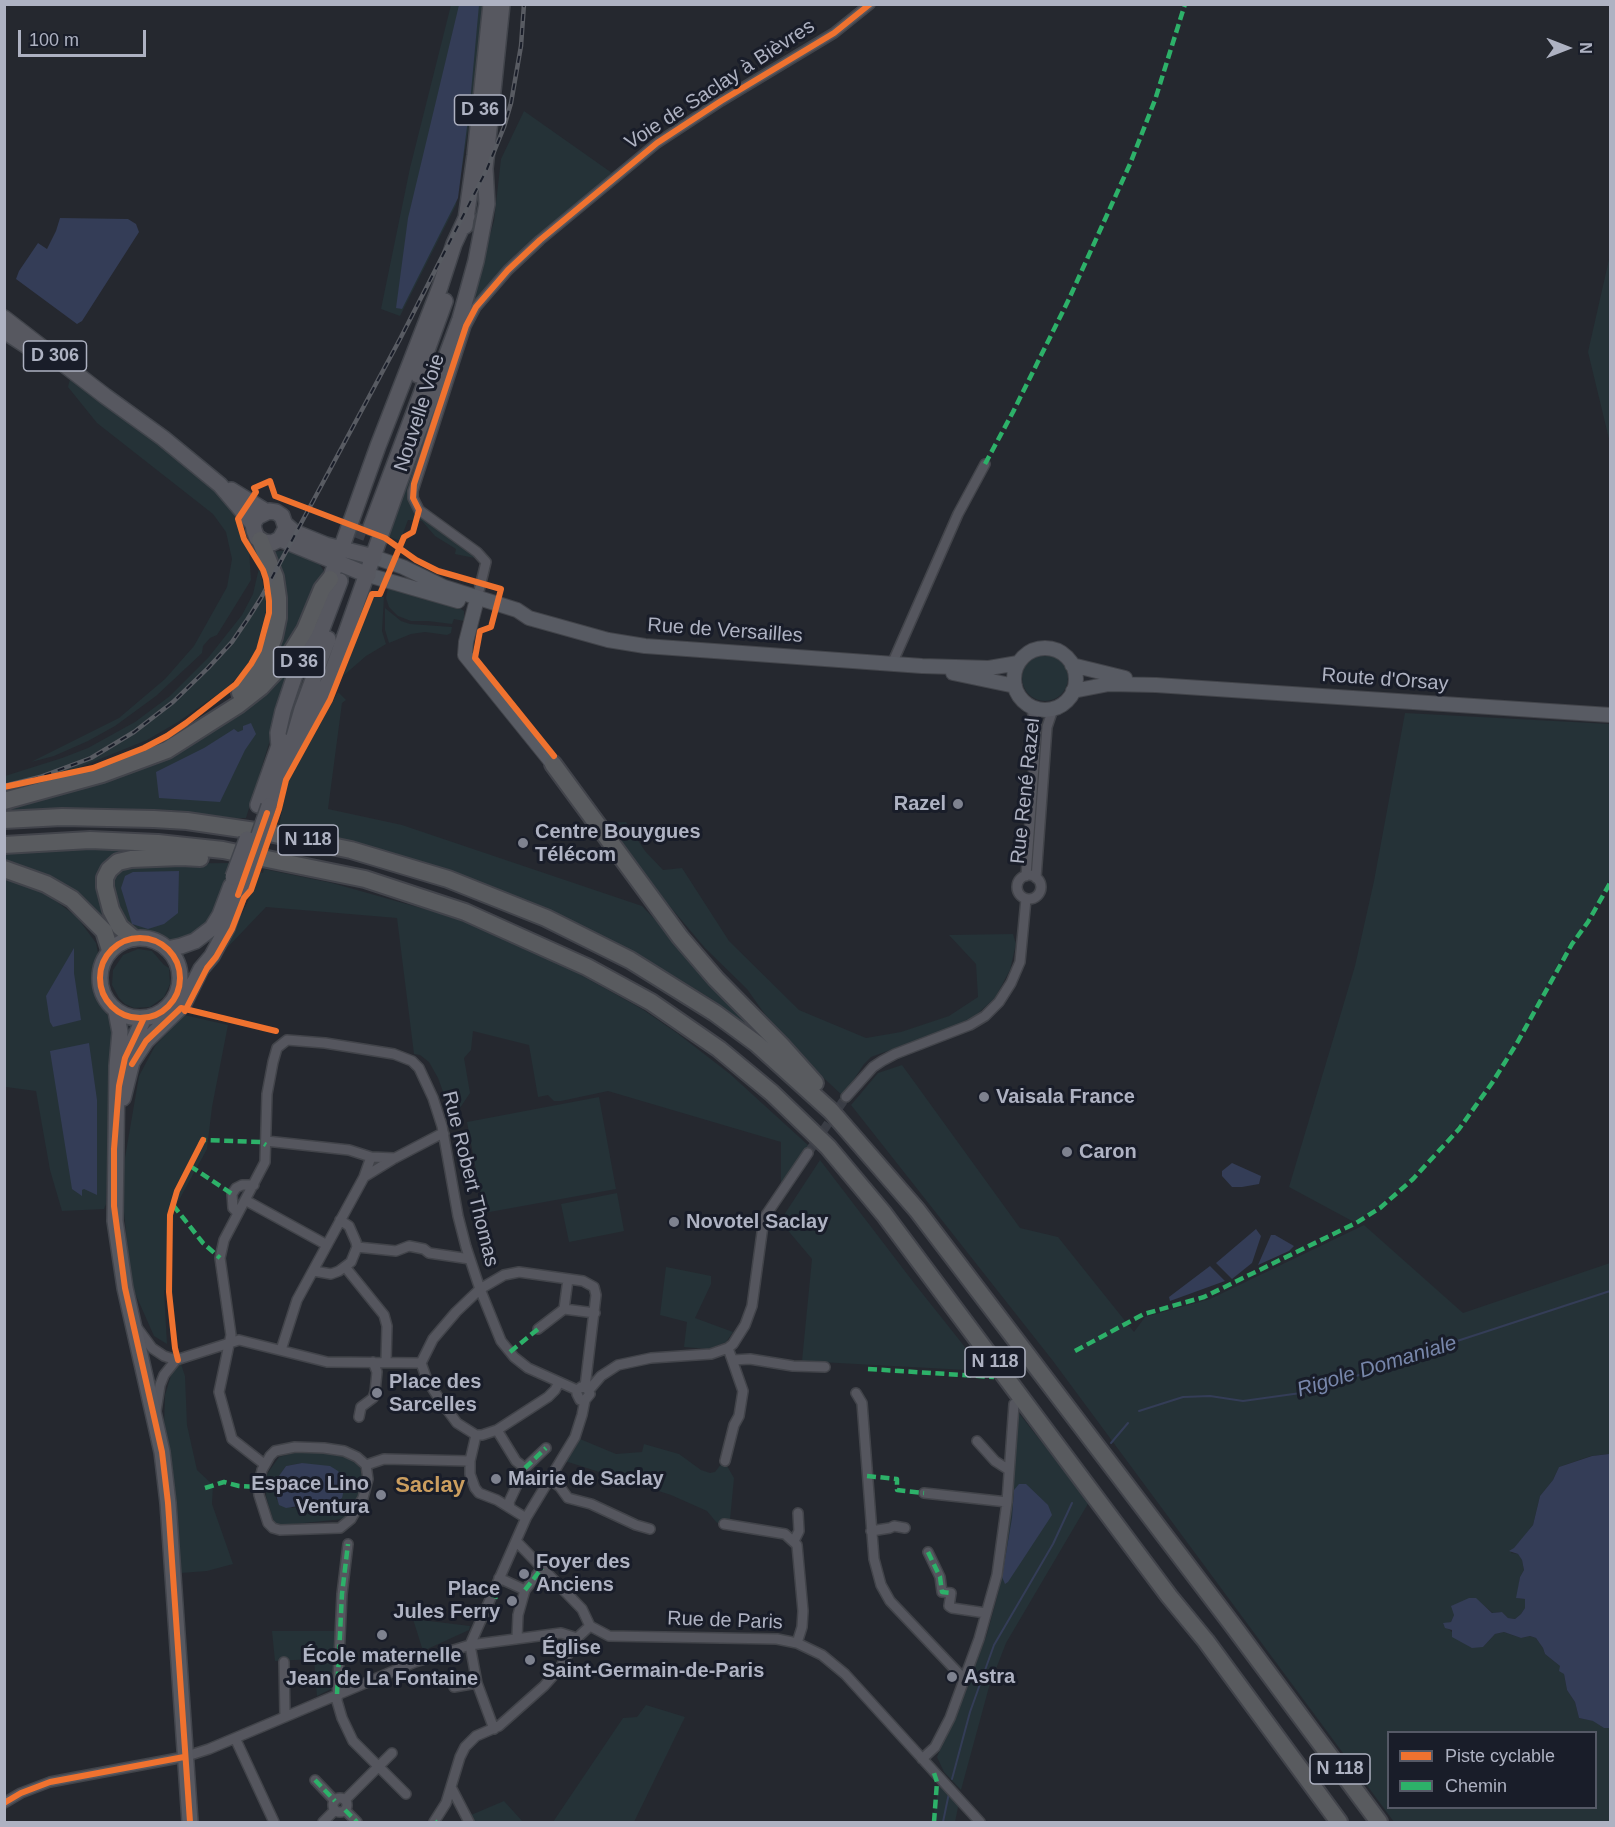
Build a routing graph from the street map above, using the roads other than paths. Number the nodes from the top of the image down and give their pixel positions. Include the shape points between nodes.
1 (490, 4) edge
2 (502, 4) edge
3 (870, 4) edge
4 (485, 169) junction
5 (467, 216) junction
6 (4, 318) edge
7 (466, 326) joint
8 (4, 331) edge
9 (105, 396) junction
10 (985, 464) dead end
11 (220, 485) junction
12 (265, 512) junction
13 (253, 524) junction
14 (285, 524) junction
15 (280, 539) junction
16 (260, 540) junction
17 (374, 557) junction
18 (339, 571) junction
19 (368, 575) junction
20 (476, 603) junction
21 (1018, 663) junction
22 (892, 664) junction
23 (1072, 665) junction
24 (922, 666) junction
25 (1156, 685) junction
26 (1015, 686) junction
27 (1073, 692) junction
28 (1030, 706) junction
29 (1053, 709) junction
30 (1611, 715) edge
31 (284, 751) junction
32 (153, 754) junction
33 (551, 762) joint
34 (4, 801) edge
35 (4, 820) edge
36 (4, 844) edge
37 (267, 858) junction
38 (4, 869) edge
39 (1031, 877) junction
40 (239, 878) junction
41 (1026, 899) junction
42 (236, 903) junction
43 (133, 938) junction
44 (167, 949) junction
45 (110, 950) junction
46 (180, 978) junction
47 (116, 1011) junction
48 (144, 1018) junction
49 (846, 1097) tunnel mouth
50 (116, 1102) junction
51 (840, 1120) junction
52 (444, 1134) junction
53 (266, 1142) junction
54 (114, 1149) junction
55 (808, 1153) tunnel mouth
56 (370, 1157) junction
57 (395, 1158) junction
58 (364, 1178) junction
59 (254, 1185) junction
60 (245, 1200) junction
61 (238, 1213) junction
62 (340, 1220) junction
63 (327, 1245) junction
64 (357, 1247) junction
65 (470, 1259) junction
66 (346, 1268) junction
67 (314, 1271) junction
68 (568, 1279) junction
69 (480, 1289) junction
70 (564, 1309) junction
71 (595, 1313) junction
72 (134, 1322) junction
73 (538, 1329) dead end
74 (230, 1342) junction
75 (728, 1348) junction
76 (281, 1350) junction
77 (177, 1360) junction
78 (734, 1360) junction
79 (373, 1362) junction
80 (386, 1362) junction
81 (421, 1363) junction
82 (825, 1367) dead end
83 (559, 1382) junction
84 (584, 1389) junction
85 (856, 1393) dead end
86 (1014, 1404) dead end
87 (358, 1417) dead end
88 (155, 1420) junction
89 (497, 1430) junction
90 (476, 1434) junction
91 (976, 1441) dead end
92 (546, 1448) dead end
93 (470, 1461) junction
94 (725, 1461) dead end
95 (264, 1464) junction
96 (366, 1465) junction
97 (525, 1468) junction
98 (1009, 1470) junction
99 (550, 1479) junction
100 (924, 1493) dead end
101 (1007, 1502) junction
102 (510, 1508) junction
103 (798, 1513) dead end
104 (526, 1518) junction
105 (724, 1524) dead end
106 (905, 1528) dead end
107 (650, 1529) dead end
108 (871, 1531) junction
109 (516, 1541) junction
110 (794, 1541) junction
111 (348, 1544) dead end
112 (928, 1552) dead end
113 (542, 1568) junction
114 (500, 1578) junction
115 (525, 1590) junction
116 (986, 1613) junction
117 (590, 1626) junction
118 (517, 1638) junction
119 (578, 1638) junction
120 (797, 1643) junction
121 (470, 1645) junction
122 (284, 1662) dead end
123 (964, 1679) junction
124 (477, 1683) junction
125 (454, 1687) dead end
126 (338, 1694) junction
127 (285, 1717) junction
128 (494, 1729) junction
129 (235, 1738) junction
130 (392, 1753) dead end
131 (184, 1757) junction
132 (922, 1759) junction
133 (378, 1767) junction
134 (315, 1780) dead end
135 (452, 1789) junction
136 (406, 1794) dead end
137 (4, 1803) edge
138 (340, 1805) junction
139 (190, 1822) edge
140 (274, 1822) edge
141 (323, 1822) edge
142 (357, 1822) edge
143 (435, 1822) edge
144 (469, 1822) edge
145 (980, 1822) edge
146 (1339, 1822) edge
147 (1379, 1822) edge

1 - 5 main road, D 36
2 - 4 main road, D 36
3 - 7 street, Voie de Saclay à Bièvres via 834,33 649,149 508,270 476,307
4 - 5 main road, D 36 via 475,233 458,294 366,525 437,325
4 - 17 main road, D 36 via 488,204 468,291
5 - 18 main road, D 36
6 - 9 main road, D 306
7 - 20 street, Nouvelle Voie via 413,498 419,510 486,562
8 - 9 main road, D 306
9 - 11 main road, D 306
10 - 22 street via 958,514
11 - 12 main road, D 306
11 - 13 main road, D 306
12 - 13 main road
12 - 14 main road via 279,514
13 - 16 main road
14 - 15 main road
14 - 18 main road via 294,532 326,545
15 - 16 main road via 268,543
15 - 18 main road
16 - 32 highway via 275,577 278,598 274,638 264,663 235,697
17 - 18 main road
17 - 19 main road, D 36
17 - 20 main road, Rue de Versailles
18 - 19 main road
18 - 31 main road, D 36 via 290,686 278,733
18 - 32 highway via 322,589 297,645 271,678 222,716 167,750
19 - 20 main road, Rue de Versailles
19 - 31 main road, D 36 via 330,681
20 - 22 main road, Rue de Versailles via 515,618 645,646
20 - 33 main road via 465,655
21 - 23 main road via 1030,652 1046,648 1061,653
21 - 24 main road, Rue de Versailles via 989,668
21 - 26 main road
22 - 24 main road, Rue de Versailles
23 - 25 main road, Route d'Orsay
23 - 27 main road
24 - 26 main road, Rue de Versailles
25 - 27 main road, Route d'Orsay via 1109,684
25 - 30 main road, Route d'Orsay
26 - 28 main road
27 - 29 main road
28 - 29 main road
28 - 39 street, Rue René Razel via 1036,727
29 - 39 street, Rue René Razel via 1047,728
31 - 40 main road, D 36, bridge
32 - 34 highway via 102,774
33 - 51 highway via 680,937 833,1102
35 - 51 highway, N 118 via 154,819 223,826 351,850 448,879 546,918 669,983 757,1044
36 - 37 highway, N 118 via 120,841 224,850
37 - 43 highway via 263,862 151,857 117,862 109,870 105,887 120,927
37 - 146 highway, N 118 via 420,895 538,943 651,1002 719,1048 772,1092 828,1147 885,1214
38 - 45 highway via 46,884 72,899 104,931
39 - 41 street, Rue René Razel via 1019,882 1020,894
39 - 41 street, Rue René Razel via 1041,885 1040,893
40 - 42 main road, D 36
40 - 44 main road, D 36 via 212,927 195,941
41 - 49 street, Rue René Razel via 1020,962 999,1002 970,1025 882,1061
42 - 46 main road, D 36 via 216,939
42 - 54 main road via 224,934 183,1005 146,1041 132,1062
43 - 44 main road via 151,939
43 - 45 main road
44 - 46 main road
45 - 47 main road via 99,975 106,1001
46 - 48 main road via 170,1005
47 - 48 main road
47 - 50 main road via 120,1032
48 - 50 main road via 125,1058
50 - 54 main road
51 - 147 highway, N 118 via 964,1270
52 - 53 street, Rue Robert Thomas via 434,1098 412,1061 394,1054 287,1040 277,1048 273,1062 267,1094
52 - 57 street
52 - 65 street, Rue Robert Thomas
53 - 56 street via 349,1150
53 - 59 street via 265,1162
54 - 72 main road via 114,1221
55 - 75 street via 764,1218 752,1306 740,1334
56 - 57 street
56 - 58 street
57 - 58 street
58 - 62 street
59 - 60 street
59 - 61 street via 242,1185 232,1194 233,1208
60 - 61 street
60 - 63 street
61 - 74 street via 220,1258
62 - 63 street
62 - 64 street via 354,1233
63 - 67 street
64 - 65 street via 396,1251 409,1246
64 - 66 street
65 - 69 street, Rue Robert Thomas
66 - 67 street via 332,1274
66 - 80 street via 384,1315
67 - 76 street via 293,1307
68 - 69 street via 513,1272
68 - 70 street
68 - 71 street via 594,1287
69 - 81 street via 433,1339
69 - 83 street, Rue Robert Thomas via 501,1341 514,1357 536,1373
70 - 71 street
70 - 73 street
71 - 84 street
72 - 77 street via 152,1348
72 - 88 main road
74 - 76 street via 246,1340
74 - 77 street
74 - 95 street via 219,1387 230,1435
75 - 78 street
75 - 84 street via 711,1354 651,1358 618,1365
76 - 79 street via 327,1362
77 - 88 street via 160,1384
78 - 82 street
78 - 94 street via 743,1397
79 - 80 street
79 - 87 street via 377,1372 375,1392 361,1407
80 - 81 street
81 - 90 street via 432,1389 451,1415
83 - 84 street, Rue Robert Thomas
83 - 89 street via 548,1397
84 - 99 street via 590,1396 585,1400 575,1437
85 - 108 street via 862,1402
86 - 98 street
88 - 131 main road via 168,1503
89 - 90 street
89 - 97 street via 516,1461
90 - 93 street
91 - 98 street
92 - 97 street
93 - 96 street via 384,1459
93 - 102 street via 470,1474 479,1493
95 - 96 street via 276,1451 308,1447 344,1451
95 - 96 street via 258,1487 268,1523 276,1529 290,1530 335,1528 351,1519 366,1487
97 - 102 street via 509,1502
98 - 101 street
99 - 104 street
99 - 107 street via 568,1498
100 - 101 street
101 - 116 street via 997,1575
102 - 104 street
103 - 110 street via 799,1531
104 - 109 street
105 - 110 street via 779,1532
106 - 108 street
108 - 123 street via 874,1564 890,1602
109 - 113 street
109 - 114 street
110 - 120 street via 803,1611
111 - 126 street
112 - 116 street via 940,1577 942,1592 951,1593 949,1606
113 - 115 street
113 - 117 street via 582,1609
114 - 115 street
114 - 121 street
115 - 118 street
116 - 123 street
117 - 119 street
117 - 120 street, Rue de Paris via 609,1636 777,1639
118 - 119 street via 561,1633
118 - 121 street
119 - 128 street via 544,1686
120 - 132 street, Rue de Paris via 822,1655 845,1674
121 - 124 street
121 - 126 street via 415,1662
122 - 127 street
123 - 132 street via 935,1747
124 - 125 street
124 - 128 street
126 - 127 street
126 - 133 street via 339,1708 353,1741
127 - 129 street
128 - 135 street via 476,1736 465,1747
129 - 131 street
129 - 140 street
130 - 133 street
131 - 137 street via 50,1782
131 - 139 main road
132 - 145 street, Rue de Paris
133 - 136 street
133 - 138 street
134 - 138 street
135 - 143 street
135 - 144 street
138 - 141 street
138 - 142 street

